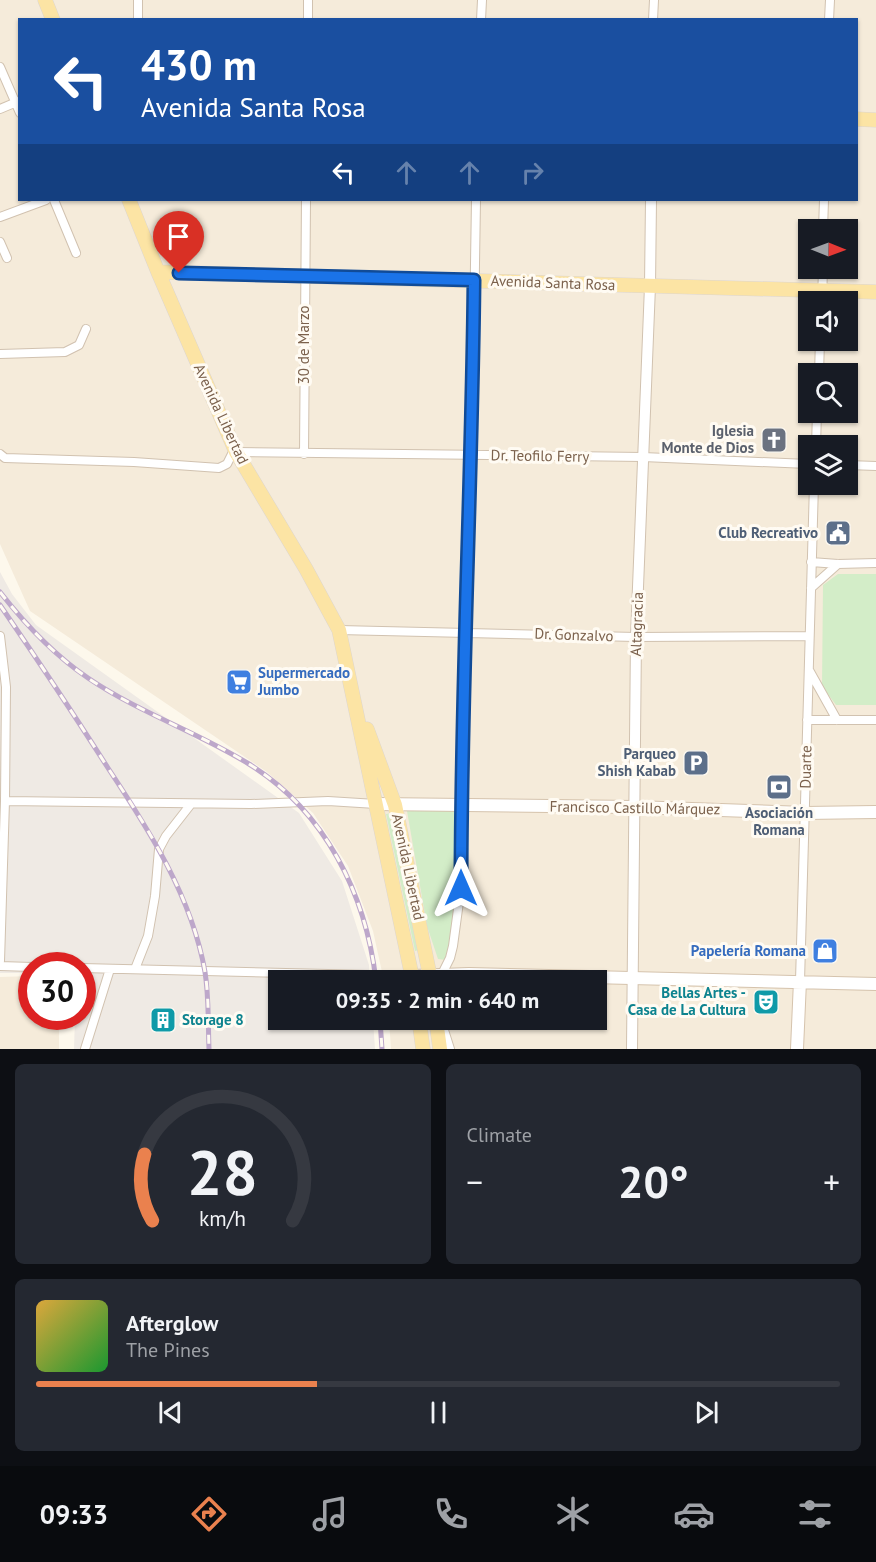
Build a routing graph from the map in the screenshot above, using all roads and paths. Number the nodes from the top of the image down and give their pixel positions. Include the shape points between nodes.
1 (45, 0) edge
2 (138, 0) edge
3 (308, 0) edge
4 (482, 0) edge
5 (654, 0) edge
6 (830, 0) edge
7 (52, 18) edge
8 (138, 18) edge
9 (308, 18) edge
10 (481, 18) edge
11 (653, 18) edge
12 (829, 18) edge
13 (0, 67) edge
14 (17, 102) edge
15 (0, 109) edge
16 (858, 119) edge
17 (876, 120) edge
18 (43, 201) edge
19 (54, 201) edge
20 (129, 201) edge
21 (306, 201) edge
22 (476, 201) edge
23 (651, 201) edge
24 (824, 201) edge
25 (0, 217) edge
26 (823, 219) edge
27 (0, 242) edge
28 (76, 253) dead end
29 (7, 258) dead end
30 (158, 272) junction
31 (304, 276) junction
32 (474, 280) junction
33 (650, 286) junction
34 (876, 292) edge
35 (858, 293) edge
36 (798, 295) edge
37 (86, 329) dead end
38 (0, 354) edge
39 (236, 452) junction
40 (0, 454) edge
41 (304, 454) junction
42 (472, 455) junction
43 (643, 458) junction
44 (798, 464) edge
45 (858, 465) edge
46 (876, 466) edge
47 (814, 495) edge
48 (811, 562) junction
49 (876, 563) edge
50 (838, 564) junction
51 (811, 588) junction
52 (339, 630) junction
53 (466, 632) junction
54 (0, 636) edge
55 (809, 636) junction
56 (636, 637) junction
57 (809, 669) junction
58 (351, 688) junction
59 (807, 720) junction
60 (837, 720) junction
61 (876, 720) edge
62 (5, 801) junction
63 (191, 804) junction
64 (376, 804) junction
65 (395, 805) junction
66 (461, 806) junction
67 (634, 807) junction
68 (876, 812) edge
69 (805, 813) junction
70 (0, 961) edge
71 (0, 966) edge
72 (18, 967) edge
73 (96, 968) edge
74 (110, 969) junction
75 (135, 969) junction
76 (411, 970) edge
77 (434, 970) edge
78 (442, 970) edge
79 (268, 974) edge
80 (607, 978) edge
81 (632, 978) junction
82 (800, 981) junction
83 (876, 984) edge
84 (420, 1030) edge
85 (437, 1030) edge
86 (444, 1030) edge
87 (85, 1049) edge
88 (423, 1049) edge
89 (440, 1049) edge
90 (450, 1049) edge
91 (632, 1049) edge
92 (797, 1049) edge

1 - 7 main road
2 - 8 street
3 - 9 street
4 - 10 street
5 - 11 street
6 - 12 street
13 - 14 street
14 - 15 street
16 - 17 main road
18 - 25 street
19 - 28 street
20 - 30 main road, Avenida Libertad
21 - 31 street, 30 de Marzo
22 - 32 street
23 - 33 street, Altagracia
24 - 26 street
27 - 29 street
30 - 31 main road, Avenida Santa Rosa
30 - 39 main road, Avenida Libertad
31 - 32 main road, Avenida Santa Rosa
31 - 41 street, 30 de Marzo
32 - 33 main road, Avenida Santa Rosa
32 - 42 street
33 - 36 main road, Avenida Santa Rosa
33 - 43 street, Altagracia
34 - 35 main road, Avenida Santa Rosa
37 - 38 street via 78,345 65,351
39 - 40 street via 219,468 5,458
39 - 41 street, Dr. Teofilo Ferry
39 - 52 main road, Avenida Libertad
41 - 42 street, Dr. Teofilo Ferry
42 - 43 street, Dr. Teofilo Ferry
42 - 53 street
43 - 44 street, Dr. Teofilo Ferry
43 - 56 street, Altagracia
45 - 46 street
47 - 48 street, Duarte
48 - 50 street
48 - 51 street, Duarte
49 - 50 street
50 - 51 street
51 - 55 street, Duarte
52 - 53 street, Dr. Gonzalvo
52 - 58 main road, Avenida Libertad
53 - 56 street, Dr. Gonzalvo
53 - 66 street
54 - 62 street via 6,687
55 - 56 street, Dr. Gonzalvo
55 - 57 street, Duarte
56 - 67 street, Altagracia
57 - 59 street, Duarte
57 - 60 street
58 - 64 main road, Avenida Libertad
58 - 65 main road, Avenida Libertad
59 - 60 street
59 - 69 street, Duarte
60 - 61 street
62 - 63 street
62 - 70 street
63 - 64 street
63 - 75 street via 159,849 148,936
64 - 65 main road, Francisco Castillo Márquez
64 - 76 main road, Avenida Libertad
65 - 66 main road, Francisco Castillo Márquez
65 - 77 main road, Avenida Libertad
66 - 67 main road, Francisco Castillo Márquez
66 - 78 street via 461,888 453,946
67 - 69 main road, Francisco Castillo Márquez
67 - 81 street, Altagracia
68 - 69 main road, Francisco Castillo Márquez
69 - 82 street, Duarte
71 - 72 street
73 - 74 street
74 - 75 street
74 - 87 street
75 - 79 street
80 - 81 main road
81 - 82 main road
81 - 91 street, Altagracia
82 - 83 main road
82 - 92 main road, Duarte
84 - 88 main road
85 - 89 main road
86 - 90 street

